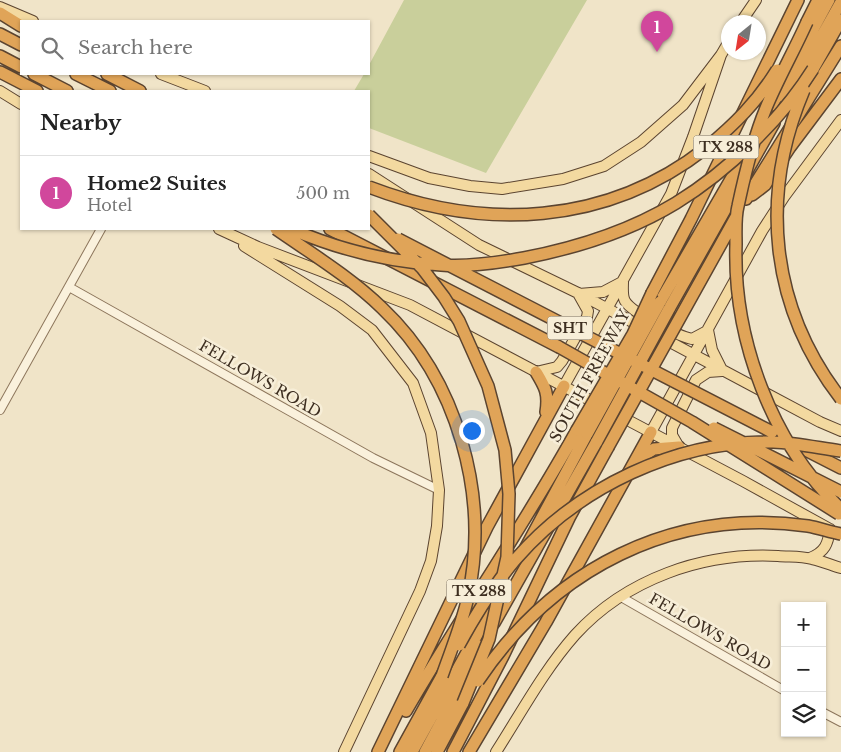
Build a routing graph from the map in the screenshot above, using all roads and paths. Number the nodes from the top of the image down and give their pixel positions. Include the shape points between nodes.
1 (756, 0) edge
2 (798, 0) edge
3 (818, 0) edge
4 (829, 0) edge
5 (841, 2) edge
6 (0, 7) edge
7 (0, 13) edge
8 (746, 15) edge
9 (0, 18) edge
10 (31, 20) edge
11 (841, 20) edge
12 (807, 22) junction
13 (20, 25) edge
14 (20, 29) edge
15 (0, 34) edge
16 (20, 44) edge
17 (841, 46) edge
18 (721, 54) joint
19 (0, 56) edge
20 (20, 66) edge
21 (813, 69) junction
22 (0, 74) edge
23 (36, 75) edge
24 (78, 75) edge
25 (108, 75) edge
26 (164, 75) edge
27 (841, 79) edge
28 (31, 90) edge
29 (35, 90) edge
30 (65, 90) edge
31 (108, 90) edge
32 (136, 90) edge
33 (202, 90) edge
34 (0, 92) edge
35 (20, 103) edge
36 (841, 120) edge
37 (370, 156) edge
38 (370, 175) edge
39 (370, 187) edge
40 (746, 199) junction
41 (370, 216) edge
42 (370, 225) edge
43 (100, 230) edge
44 (220, 230) edge
45 (221, 230) edge
46 (277, 230) edge
47 (293, 230) edge
48 (332, 230) edge
49 (623, 281) junction
50 (69, 287) junction
51 (578, 294) junction
52 (664, 306) junction
53 (607, 309) junction
54 (708, 330) junction
55 (559, 347) junction
56 (693, 356) junction
57 (723, 371) junction
58 (536, 372) junction
59 (564, 386) junction
60 (841, 399) edge
61 (0, 410) edge
62 (544, 423) junction
63 (841, 431) edge
64 (650, 432) junction
65 (772, 432) junction
66 (587, 435) junction
67 (678, 447) junction
68 (841, 451) edge
69 (636, 460) junction
70 (841, 463) edge
71 (841, 468) edge
72 (439, 490) junction
73 (841, 492) edge
74 (841, 509) edge
75 (841, 515) edge
76 (830, 529) junction
77 (841, 535) edge
78 (810, 558) junction
79 (841, 568) edge
80 (621, 597) junction
81 (442, 676) junction
82 (781, 688) edge
83 (463, 703) junction
84 (826, 714) edge
85 (841, 722) edge
86 (344, 752) edge
87 (378, 752) edge
88 (382, 752) edge
89 (400, 752) edge
90 (412, 752) edge
91 (425, 752) edge
92 (437, 752) edge
93 (453, 752) edge
94 (470, 752) edge
95 (496, 752) edge

1 - 8 main road
2 - 66 highway, SOUTH FREEWAY / TX 288, bridge via 652,293
3 - 12 highway
4 - 52 highway
5 - 52 highway
6 - 10 main road
7 - 13 highway
9 - 14 highway
11 - 21 highway
12 - 39 highway, bridge via 749,110 729,130 687,162 640,188 571,209 489,215 438,208
12 - 74 highway, bridge via 766,108 748,162 737,209 735,261 744,327 764,397 806,471
15 - 16 highway
17 - 40 highway, TX 288
18 - 37 main road via 683,105 641,142 604,166 564,179 502,189 470,186 429,178
18 - 49 main road via 671,194
19 - 20 highway
21 - 47 highway, bridge via 783,110 704,183 651,216 572,248 504,261 443,266 358,254
21 - 60 highway, bridge via 798,105 781,165 777,201 779,250 783,276 800,332 816,364
22 - 28 highway
22 - 29 highway
23 - 30 highway
24 - 31 highway
25 - 32 highway
26 - 33 main road
27 - 40 highway via 765,185
34 - 35 main road
36 - 54 main road via 762,231
38 - 51 main road via 479,245
40 - 93 highway, TX 288, bridge via 570,516
41 - 83 highway, bridge via 422,268 454,313 488,386 505,450 509,494 507,557 489,639
42 - 65 highway, SHT, bridge
43 - 50 street
44 - 72 main road via 372,330 413,383 431,433
45 - 58 main road via 410,305
46 - 81 highway, bridge via 383,308 425,360 456,422 473,489 475,534 468,596
48 - 55 highway, SHT, bridge
49 - 51 main road via 603,292
49 - 53 main road
49 - 54 main road via 623,299 629,307 681,337 692,339
50 - 61 street
50 - 72 street, FELLOWS ROAD via 373,458
51 - 53 main road
51 - 58 main road via 588,311 587,317 558,367
52 - 66 highway, bridge
53 - 56 main road
53 - 59 main road
54 - 56 main road
54 - 57 main road via 712,350
55 - 73 highway, SHT, bridge
55 - 75 highway, bridge via 692,422
56 - 57 main road
56 - 64 main road
57 - 63 main road
57 - 67 main road via 708,372 696,380 672,428
58 - 59 main road
58 - 62 highway via 547,392
59 - 62 highway
59 - 64 main road
62 - 87 highway via 487,526
64 - 67 main road
64 - 69 highway
65 - 70 highway, bridge
65 - 71 highway, SHT, bridge
66 - 88 highway, SOUTH FREEWAY / TX 288 via 532,507 429,670
66 - 90 highway
66 - 91 highway via 501,611
67 - 69 highway via 654,449
67 - 76 main road
68 - 81 highway, bridge via 774,442 722,445 669,458 616,480 565,514 516,559 468,628
69 - 94 highway
72 - 86 main road via 437,526 426,575
76 - 77 main road
76 - 78 main road via 824,550
77 - 83 highway, bridge via 779,524 722,525 675,534 629,550 573,581 529,618 503,646
78 - 79 main road
78 - 80 main road via 735,556 686,566 638,586
80 - 82 street, FELLOWS ROAD
80 - 95 main road via 592,618 563,649
81 - 89 highway
83 - 92 highway
84 - 85 street

